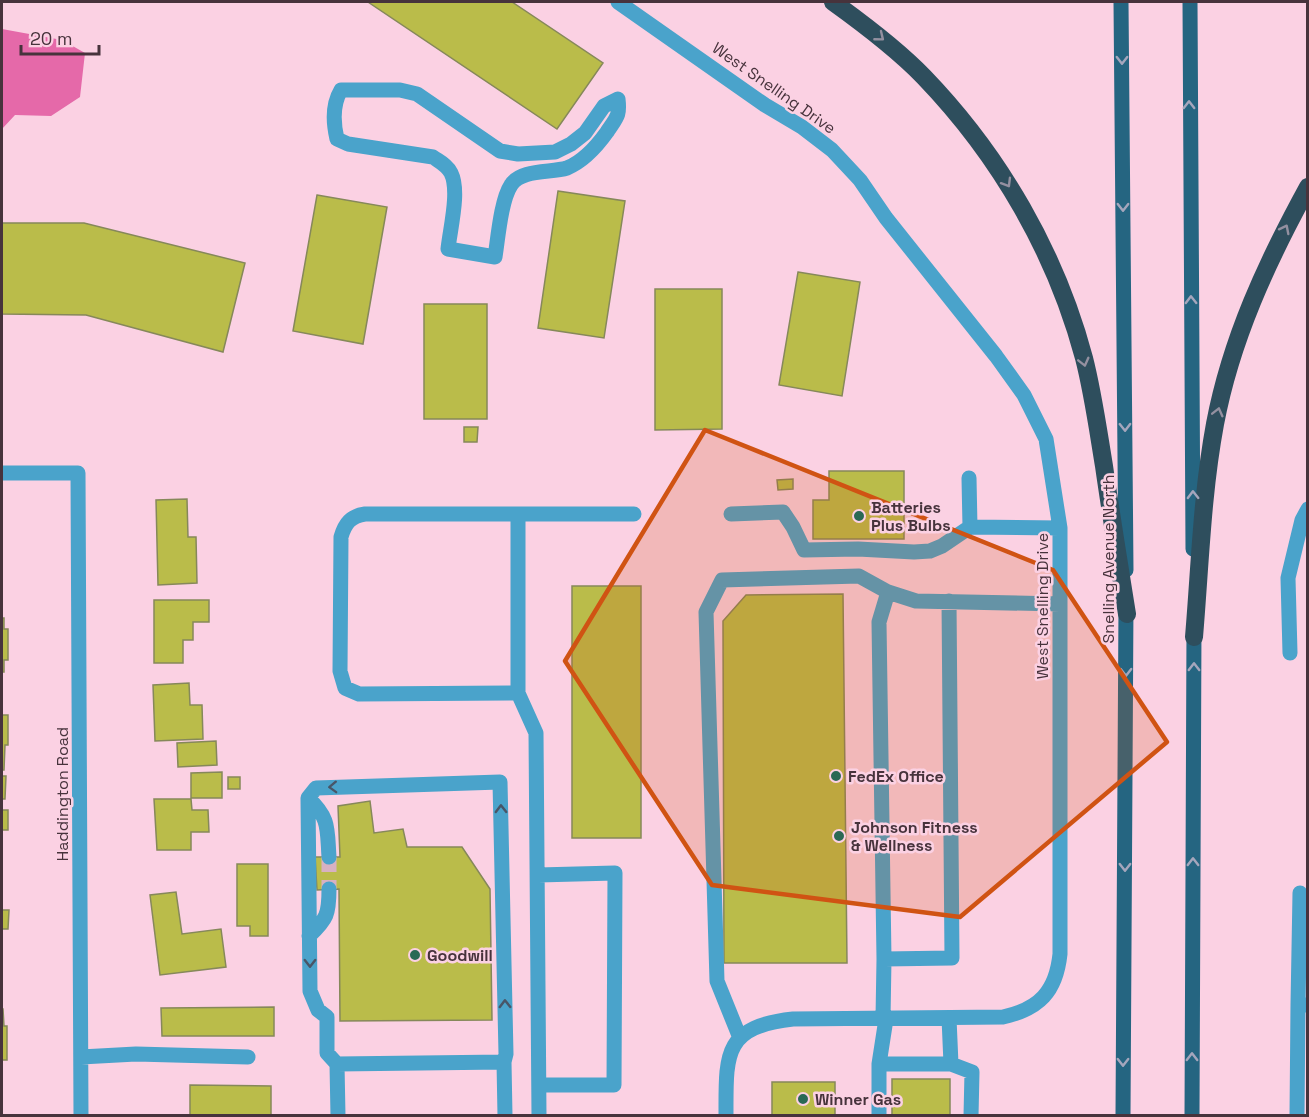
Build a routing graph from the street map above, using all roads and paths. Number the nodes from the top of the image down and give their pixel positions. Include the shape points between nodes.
1 (618, 2) edge
2 (833, 2) edge
3 (1121, 2) edge
4 (1190, 2) edge
5 (618, 99) joint
6 (1308, 187) edge
7 (2, 473) edge
8 (969, 478) dead end
9 (1308, 509) edge
10 (518, 514) junction
11 (634, 514) dead end
12 (731, 514) dead end
13 (970, 527) junction
14 (1060, 528) junction
15 (858, 549) junction
16 (859, 576) junction
17 (888, 592) junction
18 (949, 601) junction
19 (1060, 604) junction
20 (1126, 614) junction
21 (1194, 637) junction
22 (1290, 653) dead end
23 (518, 693) junction
24 (308, 798) junction
25 (329, 857) tunnel mouth
26 (538, 875) junction
27 (329, 889) tunnel mouth
28 (1300, 893) dead end
29 (309, 936) junction
30 (884, 959) junction
31 (1303, 1005) edge
32 (949, 1018) junction
33 (884, 1019) junction
34 (740, 1038) junction
35 (81, 1057) junction
36 (248, 1058) dead end
37 (504, 1062) junction
38 (337, 1064) junction
39 (879, 1064) junction
40 (951, 1064) junction
41 (539, 1085) junction
42 (81, 1116) edge
43 (338, 1116) edge
44 (505, 1116) edge
45 (539, 1116) edge
46 (726, 1116) edge
47 (879, 1116) edge
48 (971, 1116) edge
49 (1123, 1116) edge
50 (1192, 1116) edge
51 (1297, 1116) edge

1 - 14 street, West Snelling Drive via 802,127 832,150 860,180 1024,395 1046,439
2 -> 20 highway via 923,77 967,126 1005,179 1038,236 1084,359
3 -> 20 main road, Snelling Avenue North
21 -> 4 main road
5 - 5 street via 604,106 585,133 555,152 500,151 417,94 400,90 341,90 335,101 335,128 337,139 348,144 433,157 444,164 452,174 454,190 448,249 495,256 512,183 581,160 598,145 619,113
21 -> 6 highway via 1209,462 1233,351 1258,283
7 - 35 street, Haddington Road via 78,473
8 - 13 street
9 - 22 street via 1288,578
10 - 11 street
10 - 23 street
10 - 23 street via 365,514 350,519 341,537 340,638 342,681 352,693
12 - 15 street via 783,512 804,550
13 - 14 street
13 - 15 street via 930,550
14 - 19 street, West Snelling Drive
15 - 16 street
16 - 17 street
16 - 34 street via 722,580 706,612 717,981
17 - 18 street via 916,601
17 - 30 street via 879,622
18 - 19 street
18 - 30 street via 952,958
19 - 32 street, West Snelling Drive via 1058,970 1045,996 1024,1011 1003,1017
20 -> 49 main road, Snelling Avenue North
50 -> 21 main road
23 - 26 street via 536,733
24 - 25 street via 321,810 326,822
24 - 29 street
37 -> 24 street via 500,782 316,788
26 - 41 street
26 - 41 street via 615,873 615,1085
27 - 29 street via 325,921
28 - 31 street
29 -> 38 street via 310,991 318,1010 327,1017 327,1053
30 - 33 street
31 - 51 street
32 - 33 street, West Snelling Drive
32 - 40 street
33 - 34 street, West Snelling Drive via 767,1022
33 - 39 street
34 - 46 street via 730,1054 726,1073
35 - 36 street via 136,1054
35 - 42 street, Haddington Road
37 - 38 street
37 - 44 street
38 - 43 street
39 - 40 street
39 - 47 street
40 - 48 street via 972,1072
41 - 45 street

